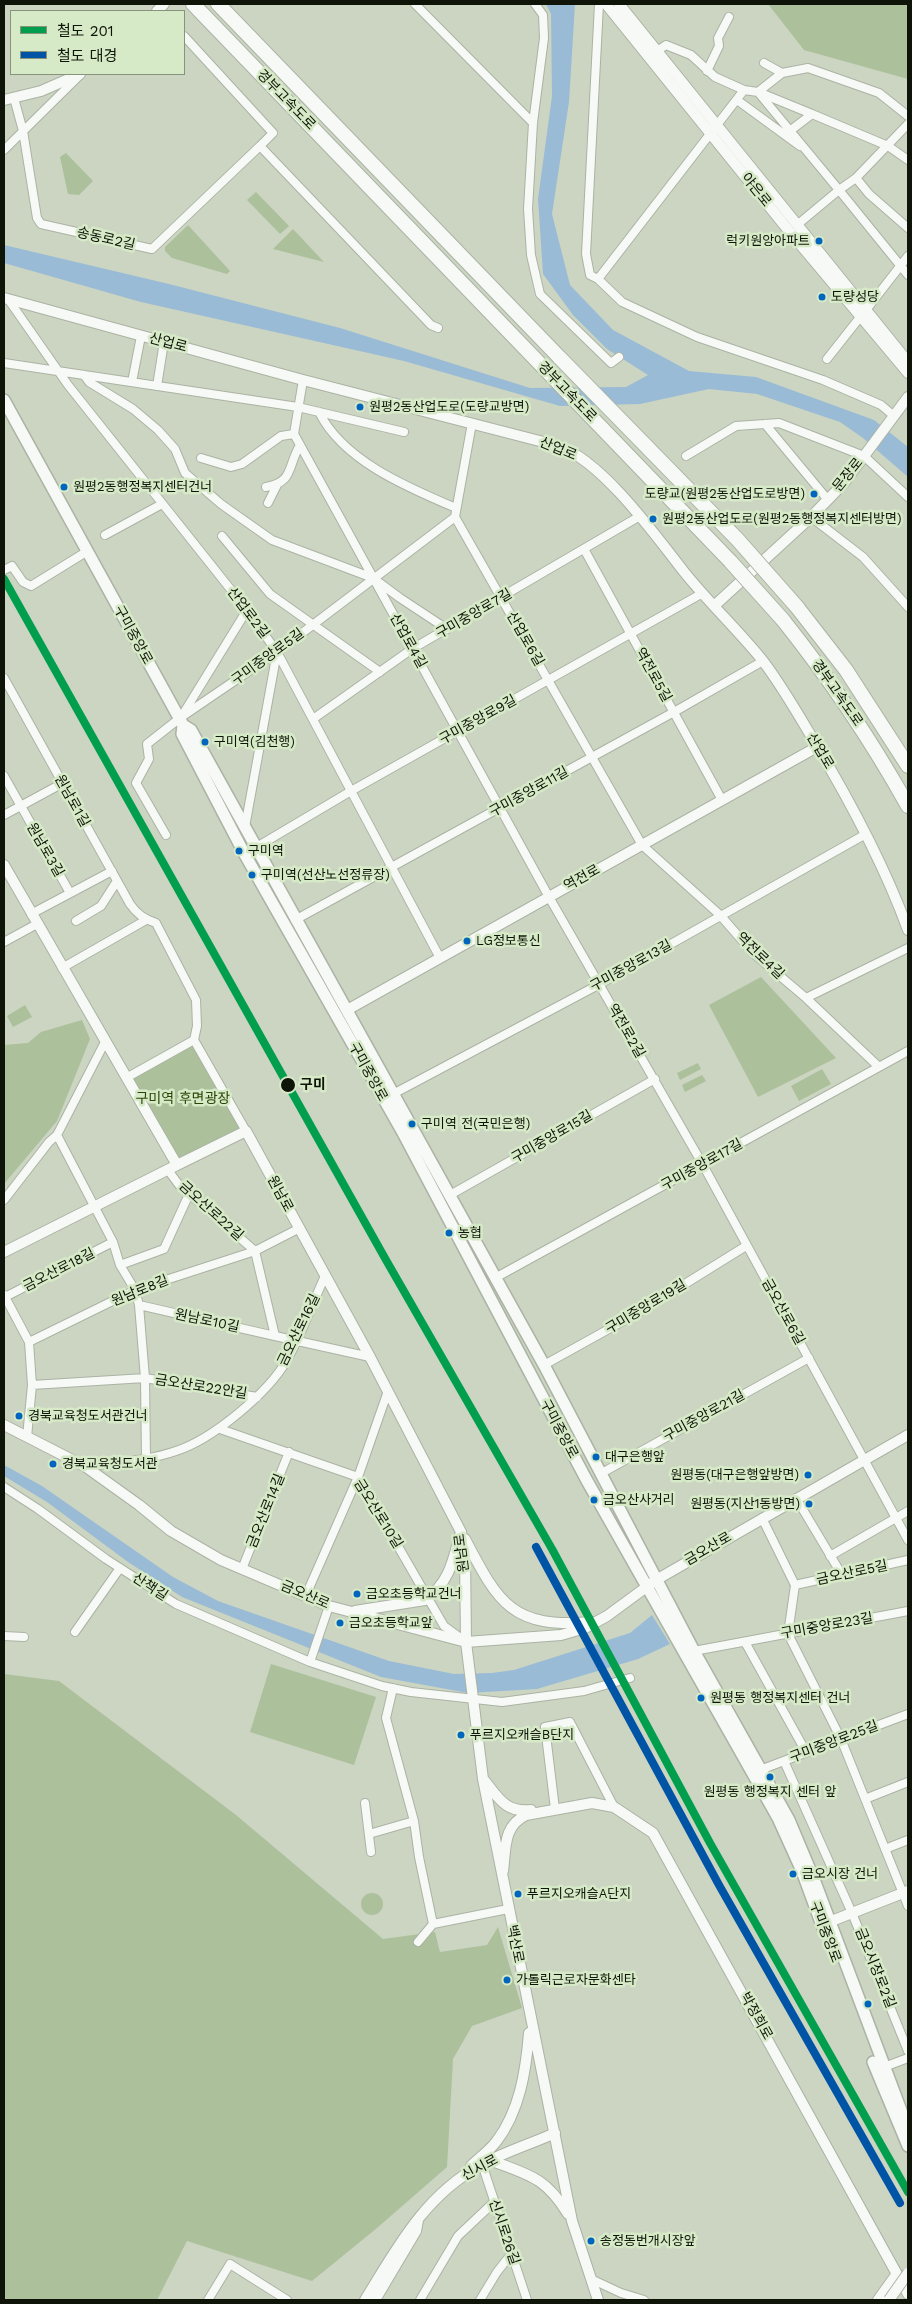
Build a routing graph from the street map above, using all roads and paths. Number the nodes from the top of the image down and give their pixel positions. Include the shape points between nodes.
1 (218, 4) edge
2 (415, 4) edge
3 (535, 4) edge
4 (600, 4) edge
5 (606, 4) edge
6 (619, 4) edge
7 (198, 9) edge
8 (729, 18) dead end
9 (185, 37) edge
10 (657, 51) junction
11 (764, 63) dead end
12 (707, 71) junction
13 (782, 73) junction
14 (79, 75) edge
15 (80, 75) edge
16 (744, 90) junction
17 (758, 92) junction
18 (9, 99) edge
19 (737, 100) junction
20 (812, 114) junction
21 (908, 116) edge
22 (533, 123) junction
23 (908, 124) edge
24 (713, 129) junction
25 (791, 130) junction
26 (23, 132) junction
27 (260, 146) junction
28 (888, 146) junction
29 (4, 150) edge
30 (806, 150) junction
31 (908, 160) edge
32 (856, 178) junction
33 (839, 190) junction
34 (797, 225) junction
35 (908, 228) edge
36 (908, 256) edge
37 (901, 266) junction
38 (908, 276) edge
39 (598, 279) junction
40 (6, 299) edge
41 (863, 313) junction
42 (438, 328) dead end
43 (142, 336) junction
44 (164, 342) junction
45 (897, 348) junction
46 (908, 352) edge
47 (619, 357) dead end
48 (827, 359) dead end
49 (908, 362) edge
50 (4, 363) edge
51 (58, 371) junction
52 (908, 373) edge
53 (84, 375) junction
54 (303, 380) junction
55 (132, 382) junction
56 (157, 386) junction
57 (908, 397) edge
58 (4, 400) edge
59 (298, 407) junction
60 (319, 412) junction
61 (894, 416) junction
62 (472, 423) junction
63 (765, 424) junction
64 (404, 432) dead end
65 (294, 434) junction
66 (300, 445) junction
67 (686, 456) dead end
68 (864, 456) junction
69 (201, 458) dead end
70 (277, 485) junction
71 (266, 487) dead end
72 (908, 497) edge
73 (828, 500) junction
74 (268, 503) dead end
75 (162, 504) junction
76 (456, 512) junction
77 (640, 516) junction
78 (811, 517) junction
79 (105, 535) dead end
80 (222, 536) dead end
81 (584, 549) junction
82 (86, 552) junction
83 (4, 570) edge
84 (373, 578) junction
85 (702, 594) junction
86 (502, 598) junction
87 (714, 606) junction
88 (908, 607) edge
89 (247, 610) junction
90 (314, 623) junction
91 (447, 629) junction
92 (630, 634) junction
93 (412, 649) junction
94 (277, 652) junction
95 (763, 661) junction
96 (380, 672) junction
97 (4, 678) edge
98 (548, 680) junction
99 (674, 712) junction
100 (313, 719) junction
101 (182, 722) junction
102 (457, 731) junction
103 (817, 747) junction
104 (592, 757) junction
105 (908, 766) edge
106 (4, 776) edge
107 (62, 783) junction
108 (351, 791) junction
109 (722, 800) junction
110 (20, 806) junction
111 (908, 806) edge
112 (500, 808) junction
113 (4, 815) edge
114 (245, 830) junction
115 (866, 834) junction
116 (166, 836) dead end
117 (642, 845) junction
118 (255, 848) junction
119 (4, 865) edge
120 (392, 867) junction
121 (112, 871) junction
122 (117, 881) junction
123 (70, 894) junction
124 (549, 897) junction
125 (32, 914) junction
126 (720, 916) junction
127 (146, 920) junction
128 (295, 920) junction
129 (76, 921) dead end
130 (37, 924) junction
131 (908, 930) edge
132 (4, 942) edge
133 (908, 948) edge
134 (440, 958) junction
135 (62, 968) junction
136 (600, 984) junction
137 (806, 998) junction
138 (347, 1010) junction
139 (194, 1040) junction
140 (105, 1042) junction
141 (908, 1051) edge
142 (879, 1067) junction
143 (126, 1078) junction
144 (654, 1079) junction
145 (394, 1094) junction
146 (246, 1131) junction
147 (57, 1135) junction
148 (703, 1165) junction
149 (172, 1168) junction
150 (190, 1192) junction
151 (450, 1196) junction
152 (4, 1200) edge
153 (93, 1206) junction
154 (298, 1229) junction
155 (113, 1242) junction
156 (746, 1246) junction
157 (255, 1251) junction
158 (4, 1252) edge
159 (120, 1265) junction
160 (325, 1276) junction
161 (495, 1278) junction
162 (134, 1290) junction
163 (4, 1296) edge
164 (138, 1306) junction
165 (275, 1336) junction
166 (296, 1340) junction
167 (29, 1342) junction
168 (370, 1357) junction
169 (809, 1358) junction
170 (544, 1365) junction
171 (145, 1378) junction
172 (32, 1385) junction
173 (388, 1391) junction
174 (257, 1397) junction
175 (4, 1426) edge
176 (220, 1429) junction
177 (908, 1435) edge
178 (27, 1437) junction
179 (289, 1452) junction
180 (146, 1458) junction
181 (864, 1460) junction
182 (86, 1467) junction
183 (600, 1474) junction
184 (358, 1477) junction
185 (4, 1487) edge
186 (796, 1498) junction
187 (908, 1511) edge
188 (762, 1518) junction
189 (895, 1518) junction
190 (461, 1532) junction
191 (907, 1534) edge
192 (830, 1556) junction
193 (908, 1560) edge
194 (120, 1568) junction
195 (242, 1569) junction
196 (842, 1575) junction
197 (651, 1582) junction
198 (796, 1584) junction
199 (306, 1594) junction
200 (427, 1598) junction
201 (329, 1606) junction
202 (908, 1611) edge
203 (350, 1612) junction
204 (598, 1621) junction
205 (75, 1632) dead end
206 (788, 1634) junction
207 (4, 1636) edge
208 (24, 1637) dead end
209 (466, 1642) junction
210 (745, 1642) junction
211 (694, 1651) junction
212 (310, 1662) junction
213 (630, 1678) dead end
214 (393, 1688) junction
215 (474, 1699) junction
216 (908, 1714) edge
217 (841, 1739) junction
218 (806, 1752) junction
219 (784, 1761) junction
220 (760, 1770) junction
221 (483, 1779) junction
222 (908, 1782) edge
223 (865, 1799) junction
224 (365, 1803) dead end
225 (614, 1807) junction
226 (555, 1809) junction
227 (414, 1822) junction
228 (369, 1834) junction
229 (908, 1840) edge
230 (885, 1850) junction
231 (371, 1852) dead end
232 (502, 1882) junction
233 (906, 1892) edge
234 (908, 1906) edge
235 (508, 1909) junction
236 (852, 1913) junction
237 (829, 1922) junction
238 (433, 1924) junction
239 (418, 1942) dead end
240 (530, 2022) junction
241 (908, 2051) edge
242 (908, 2058) edge
243 (884, 2068) junction
244 (908, 2129) edge
245 (555, 2133) junction
246 (908, 2146) edge
247 (487, 2162) junction
248 (454, 2181) junction
249 (494, 2203) junction
250 (418, 2220) junction
251 (572, 2221) junction
252 (512, 2253) junction
253 (908, 2273) edge
254 (896, 2274) junction
255 (591, 2279) junction
256 (905, 2295) edge
257 (208, 2300) edge
258 (287, 2300) edge
259 (365, 2300) edge
260 (375, 2300) edge
261 (420, 2300) edge
262 (480, 2300) edge
263 (527, 2300) edge
264 (598, 2300) edge
265 (644, 2300) edge
266 (878, 2300) edge
267 (888, 2300) edge

1 - 105 highway, 경부고속도로, bridge via 738,540 797,607 846,670
2 - 22 street
3 - 22 street via 543,15 544,38
4 - 39 street via 586,254 590,275
5 - 24 street, 야은로
6 - 10 street, 야은로
7 - 111 highway, 경부고속도로, bridge via 730,561 783,620 849,708
8 - 12 street
9 - 27 street, 송동로2길 via 274,133
10 - 12 street via 666,45 691,55
10 - 24 street, 야은로
11 - 13 street
12 - 16 street
13 - 17 street
13 - 21 street via 808,68 879,93
14 - 18 street via 40,91
15 - 26 street
16 - 17 street
16 - 19 street
17 - 20 street
17 - 25 street
18 - 26 street, 송동로2길
19 - 24 street
19 - 30 street
20 - 25 street
20 - 28 street
22 - 47 street via 528,210 540,294 611,363
23 - 28 street
24 - 34 street, 야은로
24 - 39 street
24 - 41 street, 야은로
25 - 30 street
26 - 27 street, 송동로2길 via 37,218 41,224 152,249
26 - 29 street
27 - 42 street via 431,325
28 - 31 street
28 - 32 street
30 - 33 street
32 - 33 street
32 - 35 street via 869,194
33 - 34 street
33 - 37 street
34 - 41 street, 야은로
36 - 37 street
37 - 38 street
37 - 41 street
39 - 61 street via 622,302 696,337 823,380 881,405
40 - 43 street, 산업로
40 - 51 street, 산업로2길
41 - 45 street, 야은로
41 - 48 street
41 - 52 street, 야은로
43 - 44 street, 산업로
43 - 55 street
44 - 54 street, 산업로
44 - 56 street
45 - 46 street
45 - 49 street, 야은로
50 - 51 street
51 - 53 street
51 - 75 street, 산업로2길
53 - 55 street
53 - 84 street via 89,382 133,409 158,430 174,449 185,473 229,510 272,540
54 - 59 street
54 - 62 street, 산업로
55 - 56 street
56 - 59 street
57 - 61 street, 문장로
58 - 82 main road, 구미중앙로
59 - 60 street
59 - 65 street
60 - 64 street
60 - 76 street via 335,437 386,476
61 - 68 street, 문장로
62 - 76 street
62 - 77 street, 산업로 via 571,451 588,463
63 - 67 street via 736,426
63 - 68 street via 779,423
63 - 73 street
65 - 66 street, 산업로4길
65 - 69 street via 281,436 242,464 230,466
66 - 70 street via 285,480
66 - 84 street, 산업로4길
68 - 72 street
68 - 73 street, 문장로
70 - 71 street
70 - 74 street
73 - 78 street, 문장로
75 - 79 street
75 - 89 street, 산업로2길
76 - 84 street, 구미중앙로5길
76 - 86 street, 산업로6길
77 - 81 street, 구미중앙로7길
77 - 85 street, 산업로
78 - 87 street, 문장로
78 - 88 street via 863,557
80 - 90 street via 270,594
81 - 86 street, 구미중앙로7길
81 - 92 street, 역전로5길
82 - 83 street via 31,586 23,582 12,566
82 - 101 main road, 구미중앙로
84 - 90 street, 구미중앙로5길
84 - 91 street
84 - 93 street, 산업로4길
85 - 87 street, 산업로
85 - 92 street, 구미중앙로9길
86 - 91 street, 구미중앙로7길
86 - 98 street, 산업로6길
87 - 95 street, 산업로
89 - 94 street, 산업로2길
89 - 101 street, 구미중앙로5길
90 - 94 street, 구미중앙로5길
90 - 96 street
91 - 93 street, 구미중앙로7길
92 - 98 street, 구미중앙로9길
92 - 99 street, 역전로5길
93 - 96 street, 구미중앙로7길
93 - 102 street, 산업로4길
94 - 100 street, 산업로2길
94 - 101 street, 구미중앙로5길
94 - 114 street
95 - 99 street, 구미중앙로11길
95 - 103 street, 산업로
96 - 100 street, 구미중앙로7길
97 - 107 street, 원남로1길
98 - 102 street, 구미중앙로9길
98 - 104 street, 산업로6길
99 - 104 street, 구미중앙로11길
99 - 109 street, 역전로5길
100 - 108 street, 산업로2길
101 - 114 main road, 구미중앙로 via 191,730
101 - 116 street via 147,744 149,759 136,783
101 - 197 main road, 구미중앙로 via 182,734 240,846 402,1131 586,1480
102 - 108 street, 구미중앙로9길
102 - 112 street, 산업로4길
103 - 109 street, 역전로
103 - 115 street, 산업로
104 - 112 street, 구미중앙로11길
104 - 117 street, 산업로6길
106 - 110 street, 원남로3길
107 - 110 street, 원남로3길
107 - 121 street, 원남로1길
108 - 118 street, 구미중앙로9길
108 - 120 street, 산업로2길
109 - 117 street, 역전로
110 - 113 street
110 - 123 street, 원남로3길
112 - 120 street, 구미중앙로11길
112 - 124 street, 산업로4길
114 - 118 main road, 구미중앙로
115 - 126 street, 구미중앙로13길
115 - 131 street, 산업로
117 - 124 street, 역전로
117 - 126 street, 역전로4길
118 - 128 main road, 구미중앙로
119 - 125 street
120 - 128 street, 구미중앙로11길
120 - 134 street, 산업로2길
121 - 122 street, 원남로1길
121 - 123 street, 원남로3길
122 - 127 street, 원남로1길 via 136,912
122 - 129 street via 101,906
123 - 125 street, 원남로3길
124 - 134 street, 역전로
124 - 136 street, 역전로2길
125 - 130 street
126 - 136 street, 구미중앙로13길
126 - 137 street, 역전로4길 via 754,954
127 - 135 street
127 - 139 street, 원남로1길 via 156,923 196,1000
128 - 138 main road, 구미중앙로
130 - 132 street
130 - 135 street
133 - 137 street
134 - 138 street, 역전로
135 - 140 street
136 - 144 street, 역전로2길
136 - 145 street, 구미중앙로13길
137 - 142 street, 역전로4길
138 - 145 main road, 구미중앙로
139 - 143 street
139 - 146 street
140 - 143 street
140 - 147 street
141 - 142 street, 구미중앙로17길
142 - 148 street, 구미중앙로17길
143 - 149 street
144 - 148 street, 역전로2길
144 - 151 street, 구미중앙로15길
145 - 151 main road, 구미중앙로
146 - 149 street
146 - 154 street, 원남로
147 - 152 street
147 - 153 street
148 - 156 street, 금오산로6길
148 - 161 street, 구미중앙로17길
149 - 150 street, 금오산로22길 via 179,1185
149 - 153 street, 금오산로22길
150 - 157 street, 금오산로22길
150 - 159 street via 164,1249
151 - 161 main road, 구미중앙로
153 - 155 street, 금오산로22안길
153 - 158 street, 금오산로22길
154 - 157 street, 원남로8길
154 - 160 street, 원남로
155 - 159 street, 금오산로22안길
155 - 163 street, 금오산로18길
156 - 169 street, 금오산로6길
156 - 170 street, 구미중앙로19길 via 643,1310
157 - 162 street, 원남로8길
157 - 165 street
159 - 162 street, 금오산로22안길
160 - 166 street, 금오산로16길
160 - 168 street, 원남로
161 - 170 main road, 구미중앙로
162 - 164 street, 금오산로22안길
162 - 167 street, 원남로8길
163 - 167 street, 금오산로18길
164 - 165 street, 원남로10길
164 - 171 street, 금오산로22안길
165 - 166 street
166 - 168 street
166 - 174 street, 금오산로16길 via 286,1361
167 - 172 street, 금오산로18길
168 - 173 street, 원남로
169 - 181 street, 금오산로6길
169 - 183 street, 구미중앙로21길
170 - 183 main road, 구미중앙로
171 - 172 street
171 - 174 street, 금오산로22안길
171 - 180 street, 금오산로22안길
172 - 178 street, 금오산로18길
173 - 184 street
173 - 190 street, 원남로
174 - 176 street, 금오산로16길
175 - 178 street, 금오산로
176 - 179 street, 금오산로10길
176 - 180 street, 금오산로16길 via 177,1451
177 - 181 street, 금오산로
178 - 182 street, 금오산로
179 - 184 street, 금오산로10길
179 - 195 street, 금오산로14길
180 - 182 street, 금오산로16길
181 - 186 street, 금오산로
181 - 189 street
182 - 195 street, 금오산로 via 184,1540
183 - 197 main road, 구미중앙로
184 - 199 street
184 - 200 street, 금오산로10길
185 - 194 street, 산책길
186 - 188 street, 금오산로
186 - 192 street
187 - 189 street, 금오산로5길
188 - 197 street, 금오산로
188 - 198 street
189 - 191 street
189 - 192 street, 금오산로5길
190 - 200 street via 449,1574
190 - 204 street via 491,1588 512,1608 543,1621
190 - 209 street, 원남로 via 465,1556
192 - 196 street
193 - 196 street, 금오산로5길
194 - 205 street
194 - 212 street, 산책길 via 176,1604
195 - 199 street, 금오산로
196 - 198 street, 금오산로5길
197 - 204 street, 금오산로
197 - 211 main road, 구미중앙로
197 - 246 main road, 구미중앙로 via 791,1845
198 - 206 street
199 - 201 street, 금오산로
200 - 203 street
200 - 209 street, 금오산로10길 via 444,1626
201 - 203 street, 금오산로
201 - 212 street
202 - 206 street, 구미중앙로23길
203 - 209 street, 금오산로
204 - 209 street, 금오산로 via 561,1635
206 - 210 street, 구미중앙로23길
206 - 217 street
207 - 208 street
209 - 215 street, 백산로
210 - 211 street, 구미중앙로23길
210 - 218 street
211 - 220 main road, 구미중앙로
212 - 214 street, 산책길
213 - 215 street, 산책길 via 584,1691 502,1702
214 - 215 street, 산책길
214 - 227 street via 386,1718
215 - 221 street, 백산로
216 - 217 street, 구미중앙로25길
217 - 218 street, 구미중앙로25길
217 - 223 street
218 - 219 street, 구미중앙로25길
219 - 220 street, 구미중앙로25길
219 - 236 street, 금오시장로2길
220 - 237 main road, 구미중앙로 via 789,1820
221 - 226 street via 514,1810
221 - 232 street, 백산로
222 - 223 street
223 - 230 street
224 - 228 street
225 - 226 street, 박정희로 via 592,1804
225 - 226 street via 570,1722 545,1726
225 - 254 street, 박정희로 via 653,1833
226 - 232 street via 526,1815 513,1823 508,1833
227 - 228 street
227 - 238 street
228 - 231 street
229 - 230 street
230 - 233 street
232 - 235 street, 백산로
233 - 234 street
233 - 236 street
235 - 238 street
235 - 240 street, 백산로
236 - 237 street
236 - 241 street, 금오시장로2길
237 - 243 main road, 구미중앙로
238 - 239 street
240 - 245 street, 백산로
240 - 248 street via 527,2063 512,2113 495,2143
242 - 243 street
243 - 244 main road, 구미중앙로
245 - 247 street, 신시로
245 - 251 street, 백산로
247 - 248 street, 신시로
247 - 249 street, 신시로26길
247 - 251 street via 539,2180 557,2196
248 - 250 street, 신시로
249 - 252 street, 신시로26길
249 - 261 street via 458,2236
250 - 259 street, 신시로 via 410,2227
250 - 260 street, 신시로 via 416,2231
251 - 255 street, 백산로
252 - 262 street
252 - 263 street, 신시로26길
253 - 267 street, bridge
254 - 256 street, 박정희로
254 - 266 street
255 - 264 street, 백산로
255 - 265 street
257 - 258 street via 230,2264

